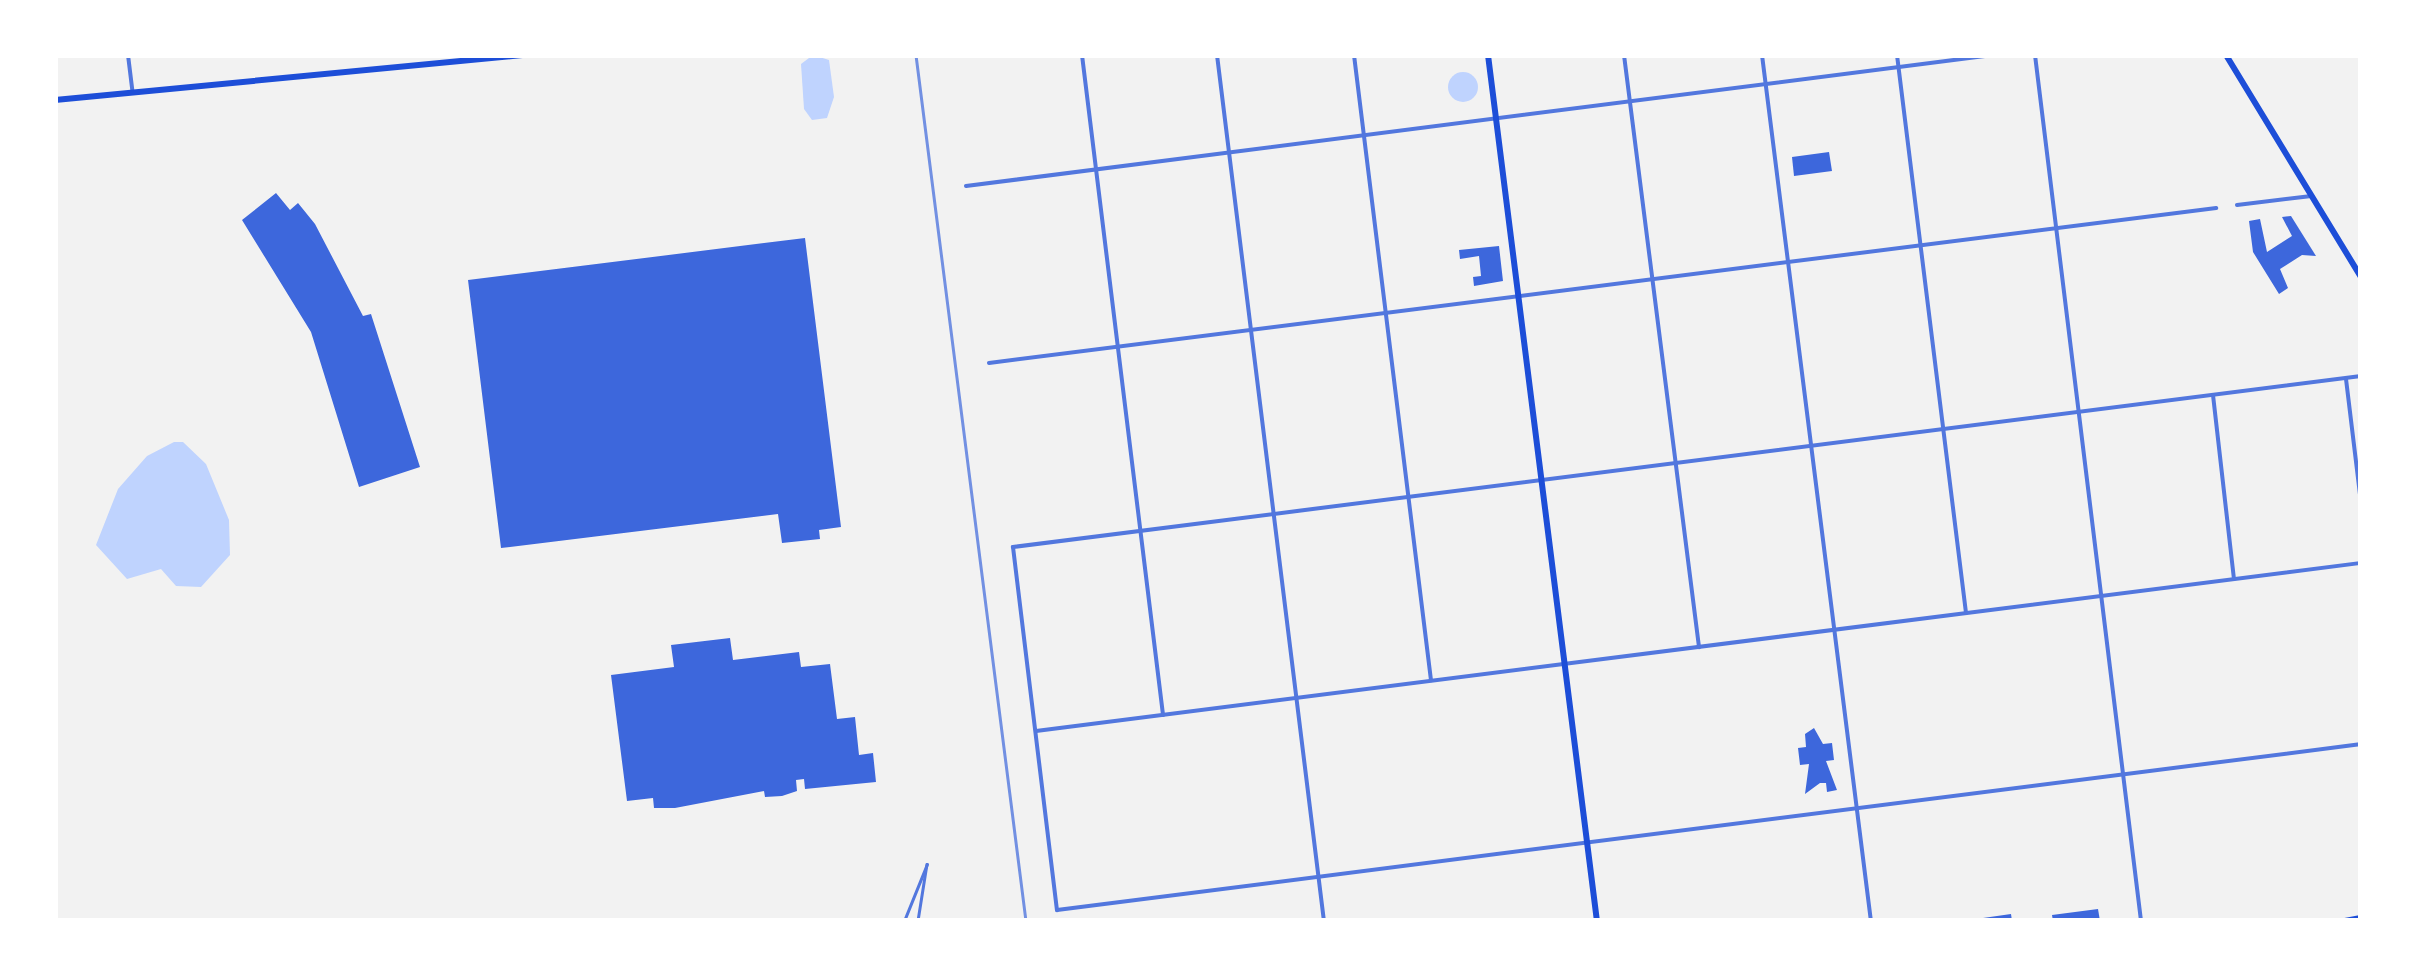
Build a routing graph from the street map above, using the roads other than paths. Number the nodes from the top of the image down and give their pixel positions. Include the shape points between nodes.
1 (128, 55) edge
2 (525, 55) edge
3 (1082, 55) edge
4 (1217, 55) edge
5 (1354, 55) edge
6 (1488, 55) edge
7 (1624, 55) edge
8 (1762, 55) edge
9 (1896, 55) edge
10 (1993, 55) edge
11 (2034, 55) edge
12 (2226, 55) edge
13 (1898, 67) junction
14 (1766, 84) junction
15 (132, 91) junction
16 (55, 100) edge
17 (1630, 101) junction
18 (1496, 118) junction
19 (1363, 135) junction
20 (1229, 152) junction
21 (1096, 169) junction
22 (966, 186) dead end
23 (2311, 196) junction
24 (2236, 205) dead end
25 (2216, 208) dead end
26 (2056, 228) junction
27 (1921, 246) junction
28 (1788, 262) junction
29 (2361, 277) edge
30 (1652, 280) junction
31 (1518, 296) junction
32 (1386, 314) junction
33 (1251, 330) junction
34 (1118, 347) junction
35 (990, 364) dead end
36 (2361, 376) edge
37 (2346, 378) junction
38 (2213, 395) junction
39 (2079, 412) junction
40 (1944, 429) junction
41 (1811, 446) junction
42 (1676, 463) junction
43 (1542, 480) junction
44 (1408, 497) junction
45 (2361, 503) edge
46 (1274, 514) junction
47 (1141, 531) junction
48 (2361, 563) edge
49 (2234, 579) junction
50 (2101, 596) junction
51 (1966, 613) junction
52 (1834, 630) junction
53 (1699, 647) junction
54 (1564, 664) junction
55 (1432, 681) junction
56 (1297, 698) junction
57 (1164, 715) junction
58 (1035, 731) junction
59 (2361, 744) edge
60 (2123, 775) junction
61 (1857, 809) junction
62 (1588, 845) junction
63 (1319, 876) junction
64 (2361, 918) edge
65 (904, 921) edge
66 (918, 921) edge
67 (1324, 921) edge
68 (1597, 921) edge
69 (1870, 921) edge
70 (2141, 921) edge
71 (2344, 921) edge

1 - 15 street
2 - 15 main road
3 - 21 street
4 - 20 street
5 - 19 street
6 - 18 main road
7 - 17 street
8 - 14 street
9 - 13 street
10 - 13 street
11 - 26 street
12 - 23 main road
13 - 14 street
13 - 27 street
14 - 17 street
14 - 28 street
15 - 16 main road
17 - 18 street
17 - 30 street
18 - 19 street
18 - 31 main road
19 - 20 street
19 - 32 street
20 - 21 street
20 - 33 street
21 - 22 street
21 - 34 street
23 - 24 street
23 - 29 main road
25 - 26 street
26 - 27 street
26 - 39 street
27 - 28 street
27 - 40 street
28 - 30 street
28 - 41 street
30 - 31 street
30 - 42 street
31 - 32 street
31 - 43 main road
32 - 33 street
32 - 44 street
33 - 34 street
33 - 46 street
34 - 35 street
34 - 47 street
36 - 37 street
37 - 38 street
37 - 45 street
38 - 39 street
38 - 49 street
39 - 40 street
39 - 50 street
40 - 41 street
40 - 51 street
41 - 42 street
41 - 52 street
42 - 43 street
42 - 53 street
43 - 44 street
43 - 54 main road
44 - 46 street
44 - 55 street
46 - 47 street
46 - 56 street
47 - 57 street
47 - 58 street via 1013,547
48 - 49 street
49 - 50 street
50 - 51 street
50 - 60 street
51 - 52 street
52 - 53 street
52 - 61 street
53 - 54 street
54 - 55 street
54 - 62 main road
55 - 56 street
56 - 57 street
56 - 63 street
57 - 58 street
58 - 63 street via 1057,910
59 - 60 street
60 - 61 street
60 - 70 street
61 - 62 street
61 - 69 street
62 - 63 street
62 - 68 main road
63 - 67 street
64 - 71 main road
65 - 66 lane via 927,864

